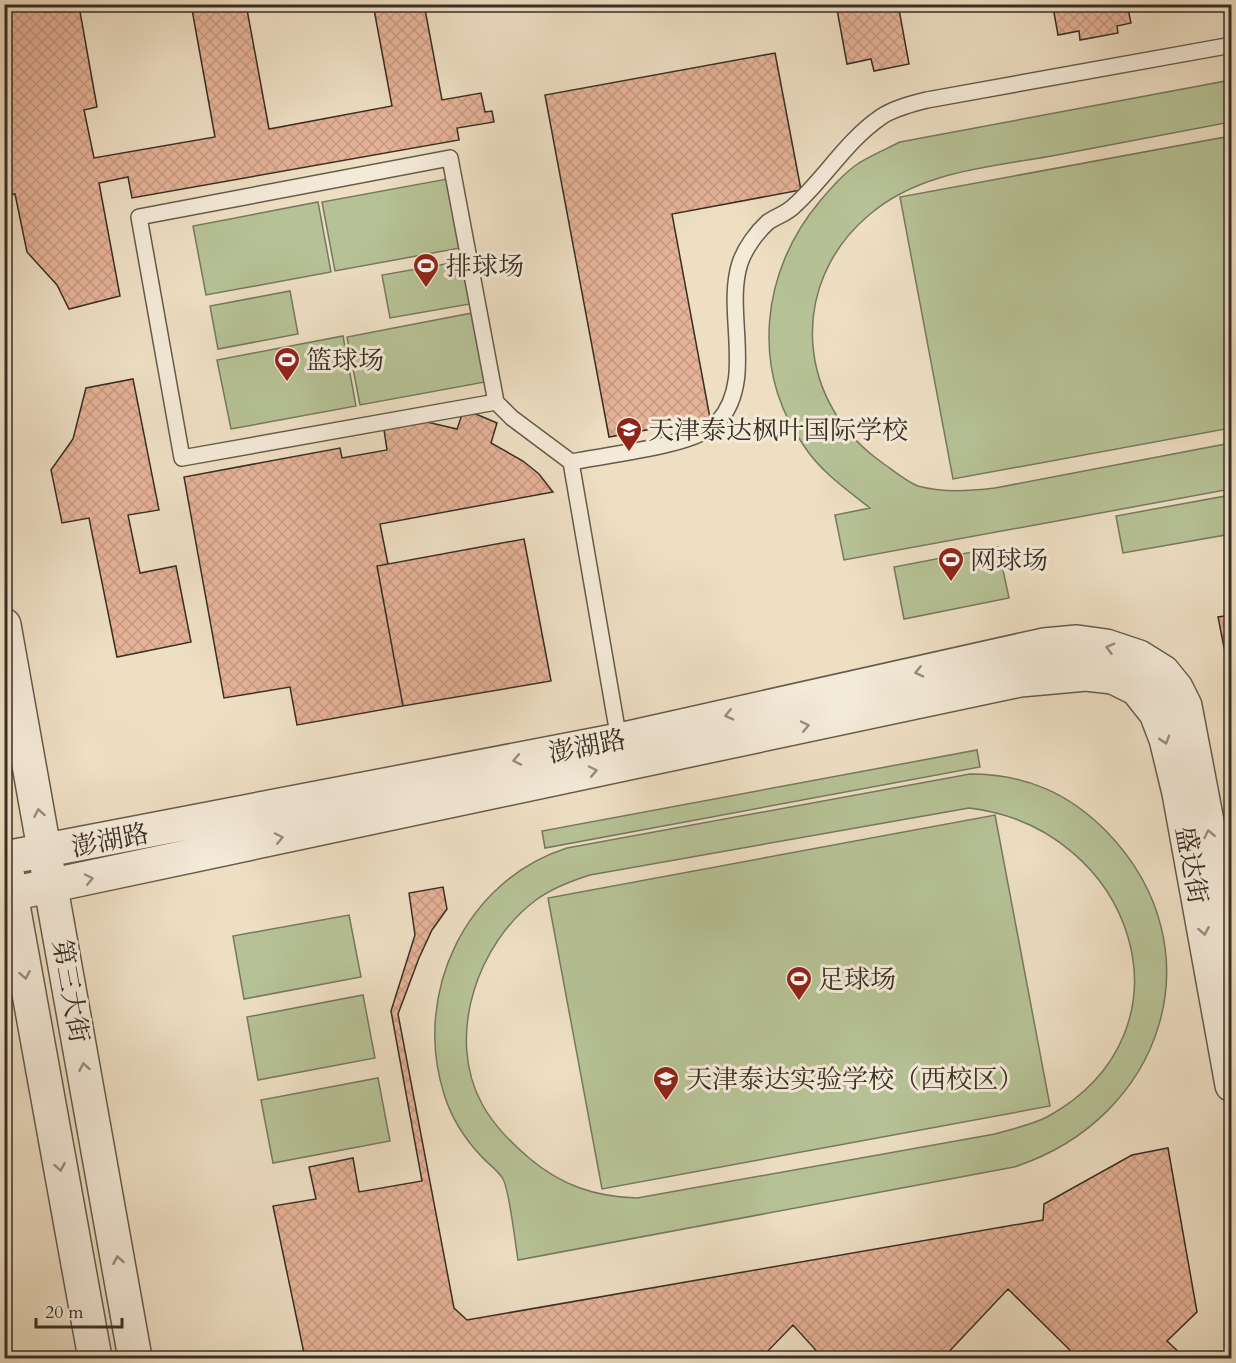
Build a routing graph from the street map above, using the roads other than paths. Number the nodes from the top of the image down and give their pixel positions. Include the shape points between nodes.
1 (1232, 45) edge
2 (496, 402) junction
3 (571, 462) junction
4 (4, 625) edge
5 (1150, 681) junction
6 (619, 740) junction
7 (46, 852) junction
8 (5, 857) edge
9 (53, 887) junction
10 (11, 894) junction
11 (1232, 953) edge
12 (1232, 1085) edge
13 (95, 1359) edge
14 (135, 1359) edge

1 - 3 lane via 927,100 882,117 838,157 794,207 769,222 752,240 740,262 736,281 735,385 730,405 718,422 705,433 677,442
2 - 2 lane via 182,458 139,217 450,158
2 - 3 lane
3 - 6 lane
7 -> 4 street, 第三大街
5 -> 6 street, 澎湖路 via 1139,657 1077,642 1044,645
9 -> 5 street, 澎湖路 via 1020,680 1086,674
11 -> 5 street, 盛达街 via 1185,706 1176,688
5 -> 12 street, 盛达街 via 1179,793
6 -> 7 street, 澎湖路
7 - 8 street, 澎湖路
7 - 9 street, 第三大街
8 - 10 street, 第三大街
9 - 10 street, 澎湖路
14 -> 9 street, 第三大街
10 -> 13 street, 第三大街

